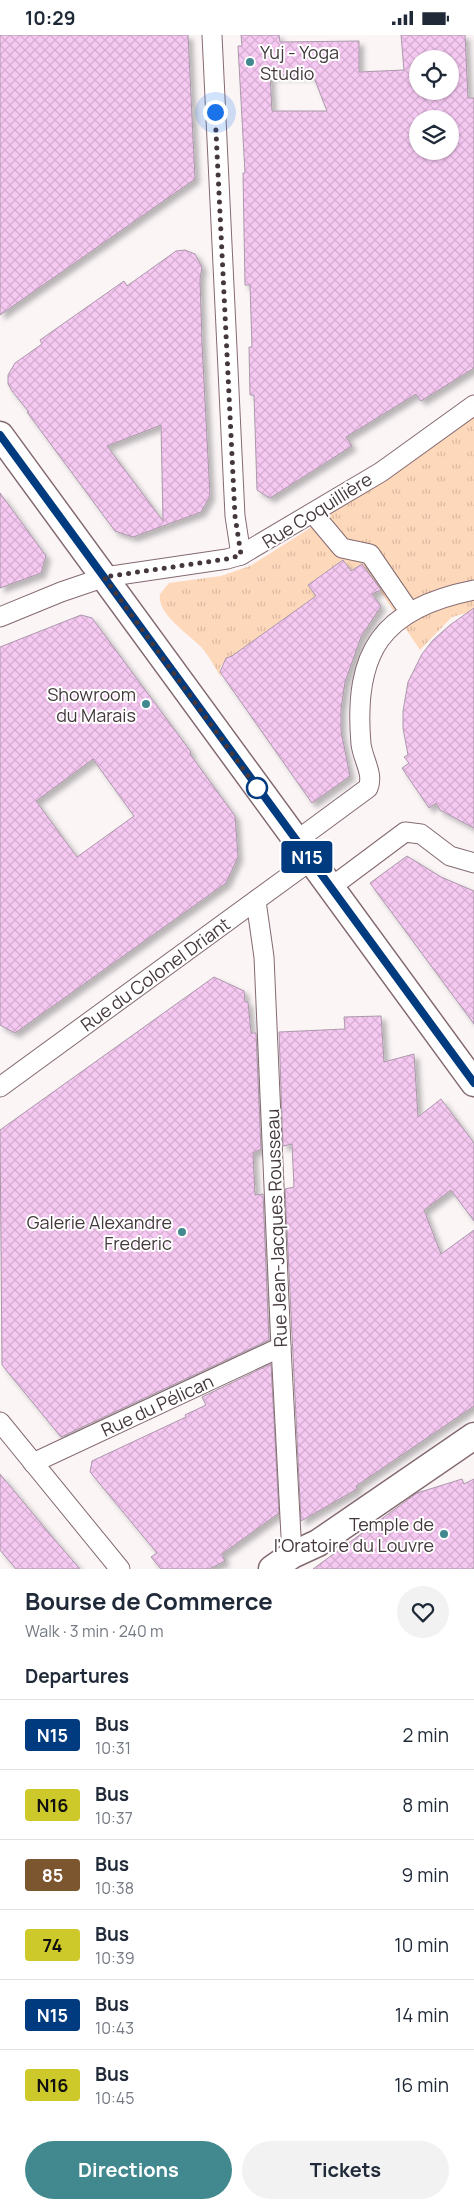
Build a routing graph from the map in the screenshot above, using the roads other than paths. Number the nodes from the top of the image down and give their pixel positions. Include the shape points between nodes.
1 (212, 35) edge
2 (474, 405) edge
3 (0, 435) edge
4 (316, 517) dead end
5 (241, 555) junction
6 (104, 577) junction
7 (474, 590) edge
8 (410, 611) junction
9 (0, 617) edge
10 (303, 851) junction
11 (474, 863) edge
12 (330, 888) junction
13 (256, 901) junction
14 (471, 1073) edge
15 (0, 1087) edge
16 (281, 1347) junction
17 (0, 1423) edge
18 (474, 1436) edge
19 (33, 1463) junction
20 (282, 1562) edge
21 (120, 1569) edge

1 - 5 street via 235,516
2 - 5 street, Rue Coquillière via 381,471
3 - 6 main road
4 - 8 street via 342,548 370,554
5 - 6 street, Rue Coquillière
6 - 9 street, Rue Coquillière
6 - 10 main road
7 - 8 street
8 - 10 street, Rue du Colonel Driant via 383,633 365,669 359,708 362,750 371,777 368,788
10 - 12 main road
10 - 13 street, Rue du Colonel Driant
11 - 12 street via 450,856 421,834 405,832
12 - 14 main road
13 - 15 street, Rue du Colonel Driant
13 - 16 street, Rue Jean-Jacques Rousseau via 264,957
16 - 19 street, Rue du Pélican
16 - 20 street, Rue Jean-Jacques Rousseau
17 - 19 street
18 - 20 main road via 318,1543
19 - 21 street

